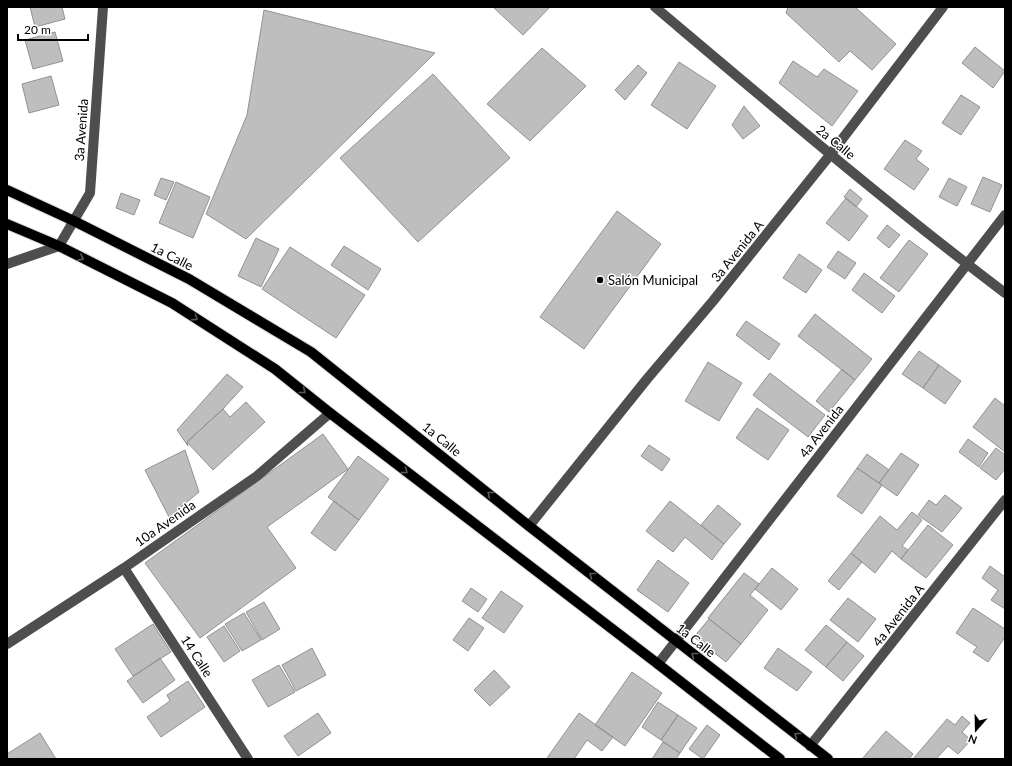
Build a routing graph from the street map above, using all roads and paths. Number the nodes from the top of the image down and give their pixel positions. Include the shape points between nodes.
1 (103, 7) edge
2 (655, 7) edge
3 (943, 7) edge
4 (830, 155) junction
5 (7, 190) edge
6 (1005, 215) edge
7 (74, 221) junction
8 (7, 224) edge
9 (59, 246) junction
10 (7, 264) edge
11 (967, 264) junction
12 (1005, 293) edge
13 (330, 414) junction
14 (1005, 500) edge
15 (529, 526) junction
16 (124, 568) junction
17 (675, 640) junction
18 (7, 644) edge
19 (658, 664) junction
20 (810, 746) junction
21 (248, 759) edge
22 (780, 759) edge
23 (828, 759) edge

1 - 7 street, 3a Avenida via 90,193
2 - 4 street, 2a Calle
3 - 4 street, 3a Avenida A
4 - 11 street, 2a Calle
4 - 15 street, 3a Avenida A
5 - 7 main road, 1a Calle
6 - 11 street, 4a Avenida
7 - 9 street, 3a Avenida
15 -> 7 main road, 1a Calle via 311,352 189,279
8 - 9 main road
9 - 10 street
9 -> 13 main road via 172,304 275,369
11 - 12 street, 2a Calle
11 - 17 street, 4a Avenida
13 - 16 street, 10a Avenida via 257,476
13 -> 19 main road
14 - 20 street, 4a Avenida A
17 -> 15 main road, 1a Calle
16 - 18 street, 10a Avenida
16 - 21 street, 14 Calle
17 - 19 street, 4a Avenida
20 -> 17 main road, 1a Calle
19 - 22 main road
20 - 23 main road, 1a Calle

